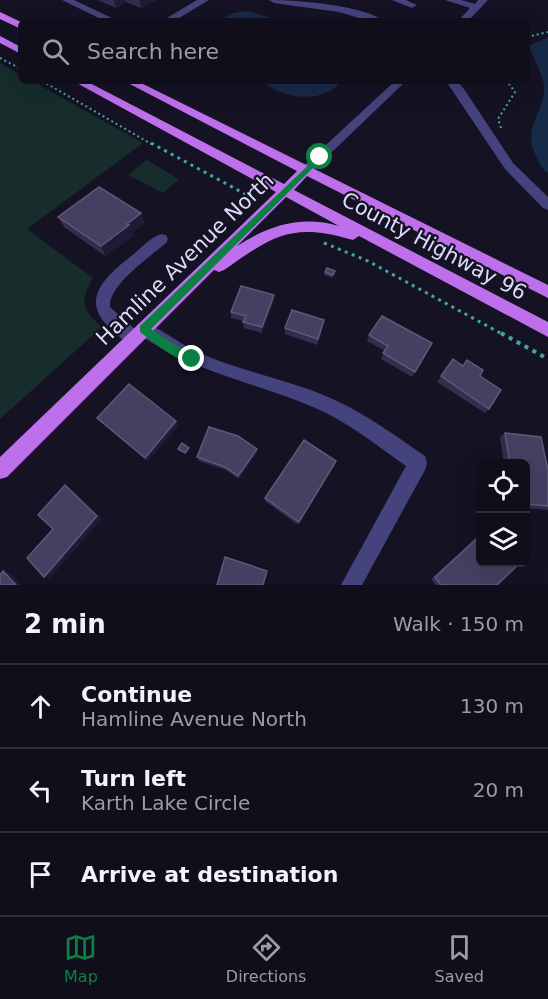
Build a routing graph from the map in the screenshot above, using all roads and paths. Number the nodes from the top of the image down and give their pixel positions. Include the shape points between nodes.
1 (67, 0) edge
2 (204, 0) edge
3 (279, 0) edge
4 (397, 0) edge
5 (450, 0) edge
6 (480, 3) edge
7 (412, 5) dead end
8 (0, 15) edge
9 (106, 18) edge
10 (172, 18) edge
11 (369, 18) edge
12 (466, 18) edge
13 (18, 24) edge
14 (548, 32) edge
15 (530, 36) edge
16 (0, 39) edge
17 (18, 49) edge
18 (0, 58) edge
19 (18, 67) edge
20 (47, 84) edge
21 (84, 84) edge
22 (135, 84) edge
23 (398, 84) edge
24 (454, 84) edge
25 (509, 84) edge
26 (505, 134) dead end
27 (305, 171) junction
28 (284, 191) junction
29 (244, 193) dead end
30 (548, 205) edge
31 (161, 239) dead end
32 (316, 240) dead end
33 (412, 258) junction
34 (182, 292) junction
35 (548, 292) edge
36 (548, 330) edge
37 (139, 334) junction
38 (548, 359) edge
39 (0, 470) edge
40 (351, 585) edge

1 - 9 street
2 - 10 street
3 - 11 street via 340,9
4 - 7 street
5 - 6 street
6 - 12 street
8 - 13 main road
14 - 15 path
16 - 17 main road
18 - 19 path
20 - 29 path
21 - 28 main road, County Highway 96
22 - 27 main road, County Highway 96
23 - 27 street, Hamline Avenue North
24 - 30 street via 509,166
25 - 26 path via 514,92 498,119
27 - 28 main road, Hamline Avenue North
27 - 35 main road, County Highway 96
28 - 33 main road, County Highway 96
28 - 34 main road, Hamline Avenue North
31 - 37 street via 111,283 103,295 102,306 108,314
32 - 38 path via 368,261
33 - 34 main road via 339,230 292,225 268,233
33 - 36 main road, County Highway 96
34 - 37 main road, Hamline Avenue North
37 - 39 main road, Hamline Avenue North
37 - 40 street via 192,359 322,402 418,464

